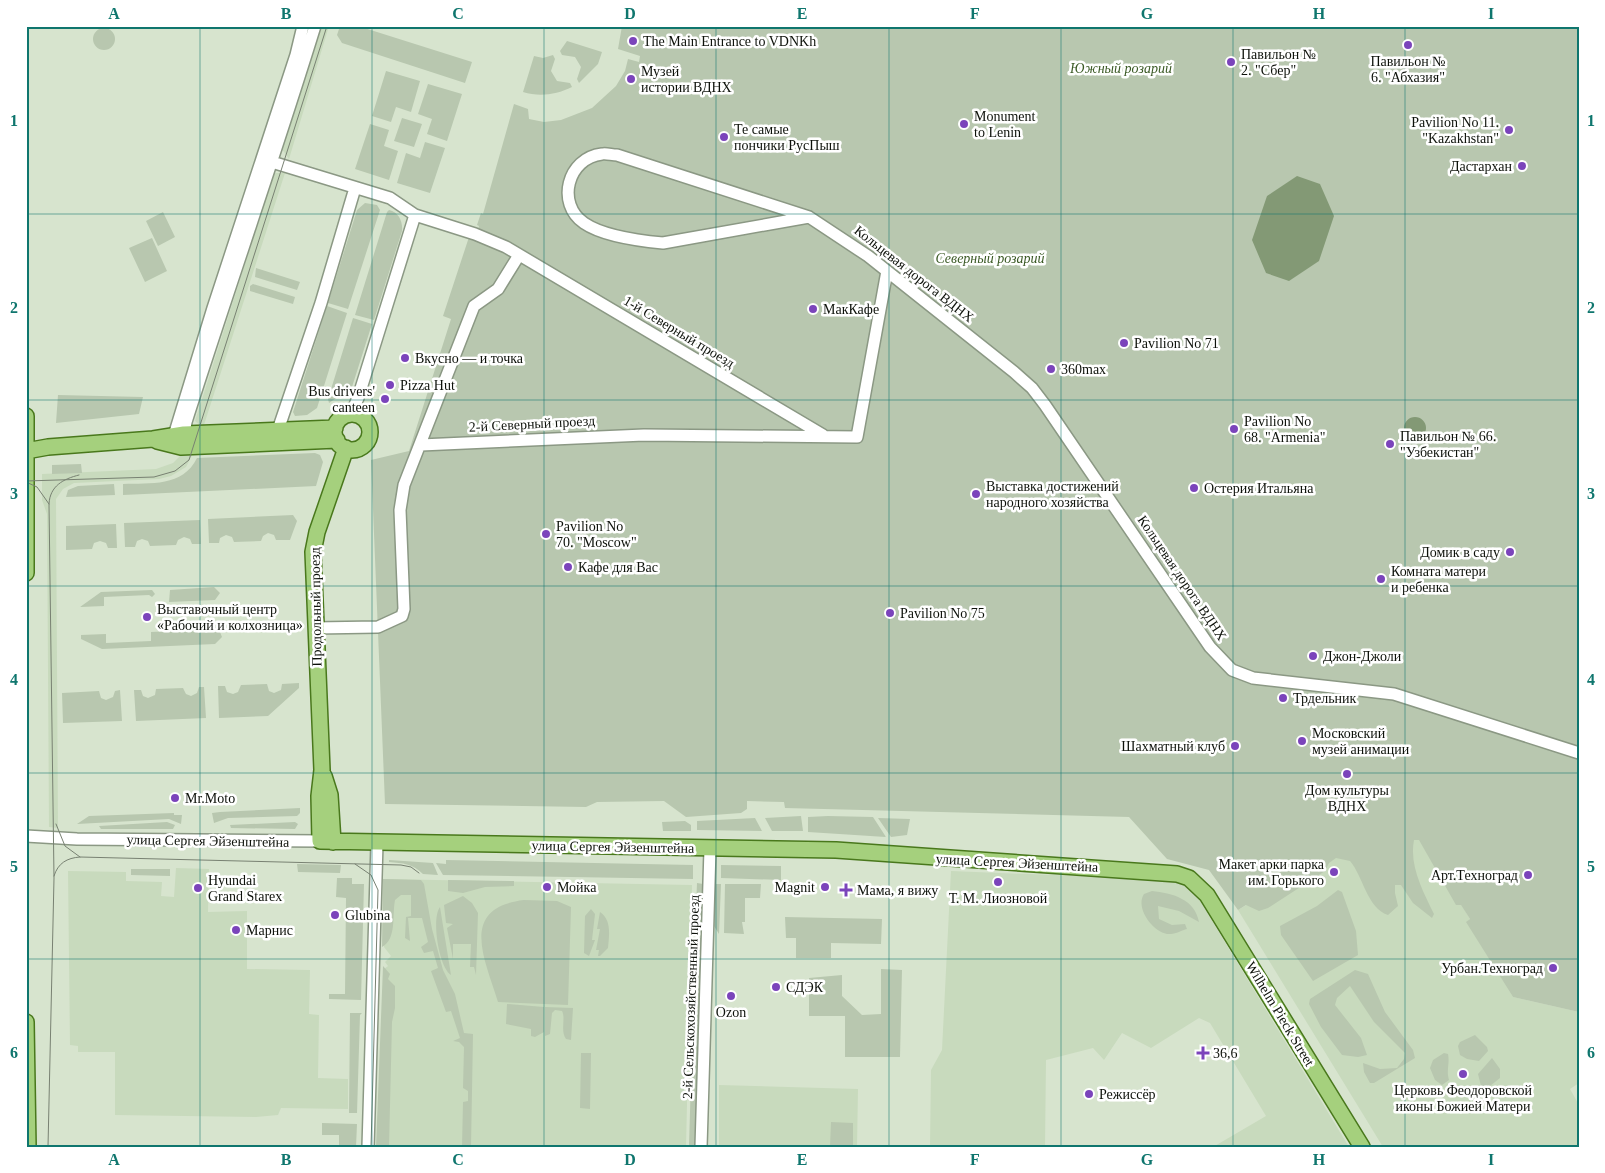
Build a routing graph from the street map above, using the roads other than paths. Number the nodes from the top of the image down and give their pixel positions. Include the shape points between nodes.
1 (303, 26) edge
2 (315, 26) edge
3 (267, 160) junction
4 (355, 188) junction
5 (772, 204) junction
6 (415, 216) junction
7 (809, 217) junction
8 (766, 225) junction
9 (519, 255) junction
10 (887, 271) junction
11 (351, 414) junction
12 (26, 416) edge
13 (278, 430) junction
14 (823, 436) junction
15 (339, 439) junction
16 (178, 440) junction
17 (316, 441) junction
18 (232, 444) junction
19 (421, 445) junction
20 (26, 451) edge
21 (333, 488) junction
22 (26, 555) edge
23 (26, 573) edge
24 (315, 628) junction
25 (1579, 753) edge
26 (26, 836) edge
27 (327, 841) junction
28 (377, 843) junction
29 (710, 849) junction
30 (1196, 883) joint
31 (26, 1022) edge
32 (27, 1108) edge
33 (28, 1147) edge
34 (368, 1147) edge
35 (701, 1147) edge
36 (1362, 1147) edge

1 - 3 street
2 - 3 street via 280,139
3 - 4 street, 1-й Северный проезд
3 - 16 street
4 - 6 street, 1-й Северный проезд via 392,199
4 - 13 street
5 - 7 street, Кольцевая дорога ВДНХ
5 - 8 street via 776,215
5 - 8 street, Кольцевая дорога ВДНХ via 632,159 602,154 577,166 570,178 567,193 573,212 585,224 641,241 663,243
6 - 9 street, 1-й Северный проезд via 475,234
6 - 11 street
7 - 8 street, Кольцевая дорога ВДНХ
7 - 10 street, Кольцевая дорога ВДНХ
9 - 14 street, 1-й Северный проезд
9 - 19 street via 498,289 474,306
10 - 14 street, 2-й Северный проезд via 857,437
10 - 25 street, Кольцевая дорога ВДНХ via 1036,392 1210,647 1232,670 1253,678 1394,694
11 - 15 main road via 342,417
11 - 15 main road via 365,419 370,428 369,440 361,448
12 - 20 main road
13 - 15 main road
13 - 16 main road
13 - 18 street via 271,436
14 - 19 street, 2-й Северный проезд via 644,435
15 - 17 main road
15 - 21 main road, Продольный проезд
16 - 18 main road
16 - 20 main road via 153,439
17 - 18 main road
17 - 21 main road via 327,446 333,454
19 - 24 street via 404,485 400,510 402,616 378,627
20 - 22 main road
21 - 24 main road, Продольный проезд via 313,552
22 - 23 main road
24 - 27 main road, Продольный проезд via 322,770 318,796
26 - 27 street, улица Сергея Эйзенштейна
27 - 28 main road, улица Сергея Эйзенштейна
28 - 29 main road, улица Сергея Эйзенштейна
28 - 34 street
29 - 30 main road, улица Сергея Эйзенштейна via 836,850 1088,866 1177,874
29 - 35 street, 2-й Сельскохозяйственный проезд
30 - 36 main road, Wilhelm Pieck Street via 1207,895
31 - 32 main road
32 - 33 main road

